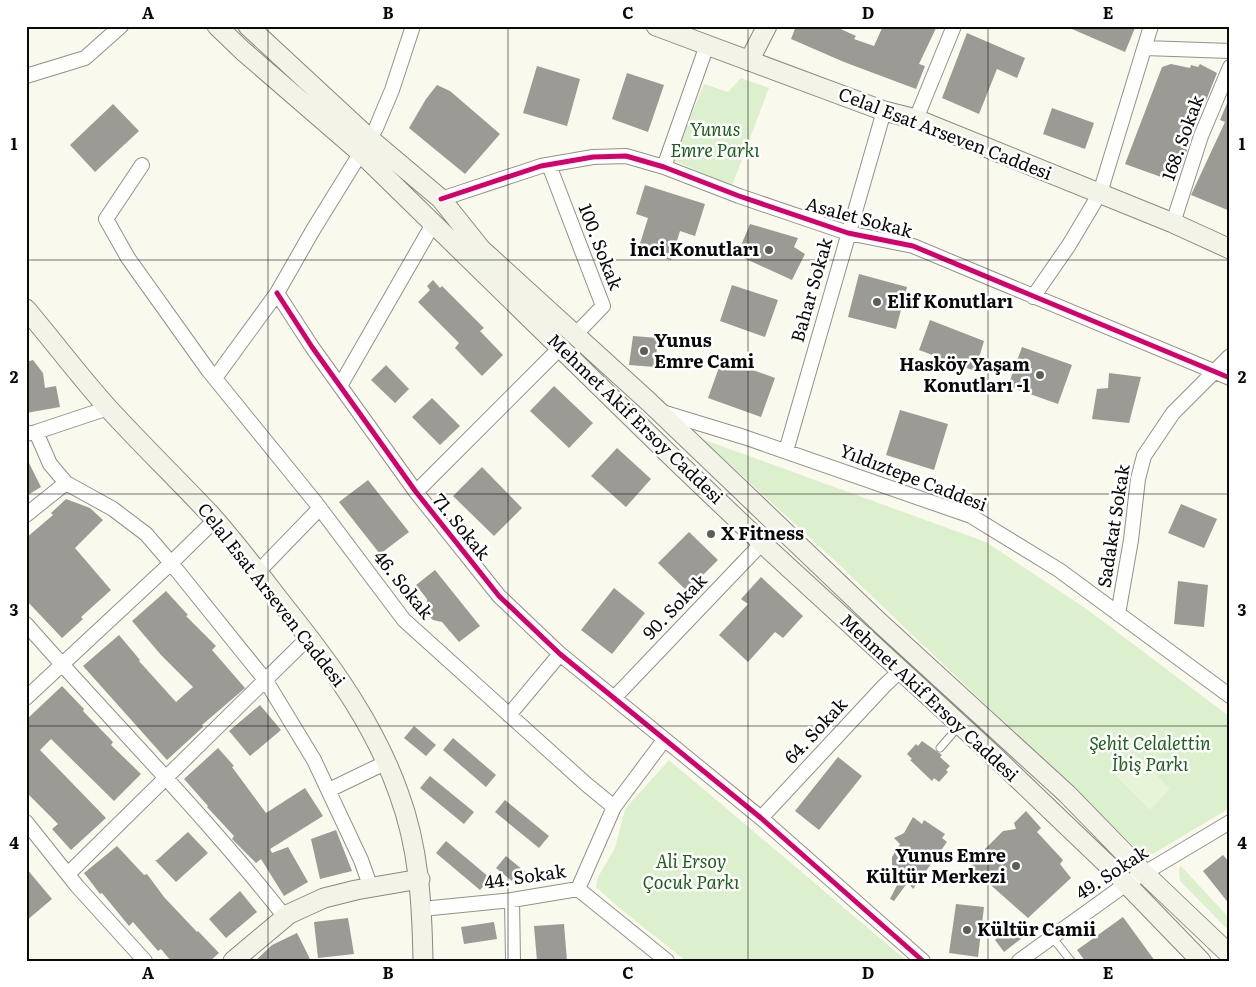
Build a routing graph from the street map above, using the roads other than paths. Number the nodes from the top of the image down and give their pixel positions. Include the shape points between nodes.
1 (121, 26) edge
2 (217, 26) edge
3 (248, 26) edge
4 (413, 26) edge
5 (656, 26) edge
6 (767, 26) edge
7 (954, 26) edge
8 (1151, 26) edge
9 (707, 45) junction
10 (1145, 48) junction
11 (1230, 50) edge
12 (749, 61) junction
13 (1230, 67) edge
14 (26, 76) edge
15 (884, 111) junction
16 (916, 119) junction
17 (365, 146) junction
18 (142, 165) dead end
19 (549, 165) junction
20 (664, 167) junction
21 (1100, 193) junction
22 (441, 199) junction
23 (1173, 223) junction
24 (433, 224) junction
25 (848, 233) junction
26 (1230, 249) edge
27 (277, 294) junction
28 (1033, 297) junction
29 (26, 309) edge
30 (575, 335) junction
31 (560, 348) junction
32 (1230, 356) edge
33 (1215, 372) junction
34 (215, 378) junction
35 (1230, 378) edge
36 (340, 386) junction
37 (108, 408) junction
38 (658, 411) junction
39 (31, 433) edge
40 (786, 451) junction
41 (66, 483) junction
42 (416, 492) junction
43 (320, 508) junction
44 (26, 515) edge
45 (215, 520) junction
46 (762, 543) junction
47 (171, 563) junction
48 (258, 572) junction
49 (1118, 614) junction
50 (26, 624) edge
51 (309, 637) junction
52 (560, 654) junction
53 (62, 665) junction
54 (900, 671) junction
55 (266, 681) junction
56 (1230, 696) edge
57 (26, 698) edge
58 (614, 698) junction
59 (510, 715) junction
60 (960, 725) junction
61 (664, 740) junction
62 (940, 748) dead end
63 (387, 762) junction
64 (166, 779) junction
65 (329, 790) junction
66 (614, 807) junction
67 (761, 818) junction
68 (26, 822) edge
69 (1230, 822) edge
70 (68, 874) junction
71 (1145, 874) junction
72 (420, 879) junction
73 (1126, 884) junction
74 (371, 888) junction
75 (578, 888) junction
76 (512, 900) junction
77 (422, 908) junction
78 (285, 917) junction
79 (1052, 937) junction
80 (1230, 955) edge
81 (145, 961) edge
82 (233, 961) edge
83 (423, 961) edge
84 (513, 961) edge
85 (667, 961) edge
86 (923, 961) edge
87 (1019, 961) edge
88 (1071, 961) edge
89 (1201, 961) edge

1 - 14 street via 85,58
2 - 17 main road, Mehmet Akif Ersoy Caddesi via 243,51
3 - 17 main road, Mehmet Akif Ersoy Caddesi
4 - 17 street via 392,90
5 - 9 main road, Celal Esat Arseven Caddesi
6 - 12 main road
7 - 16 street
8 - 10 street
9 - 12 main road, Celal Esat Arseven Caddesi
9 - 20 street
10 - 11 street
10 - 21 street
12 - 15 main road, Celal Esat Arseven Caddesi
13 - 23 street, 168. Sokak via 1201,136
15 - 16 main road, Celal Esat Arseven Caddesi
15 - 25 street, Bahar Sokak
16 - 21 main road, Celal Esat Arseven Caddesi
17 - 22 main road, Mehmet Akif Ersoy Caddesi
17 - 24 main road, Mehmet Akif Ersoy Caddesi
17 - 27 street
18 - 34 street, 46. Sokak via 106,219 128,258
19 - 20 street, Asalet Sokak via 594,157 626,156
19 - 22 street, Asalet Sokak
19 - 30 street, 100. Sokak via 603,306
20 - 25 street, Asalet Sokak
21 - 23 main road, Celal Esat Arseven Caddesi
21 - 28 street
22 - 30 main road, Mehmet Akif Ersoy Caddesi via 481,249
23 - 26 main road, Celal Esat Arseven Caddesi
24 - 31 main road, Mehmet Akif Ersoy Caddesi
24 - 36 street
25 - 28 street, Asalet Sokak via 914,246
25 - 40 street, Bahar Sokak
27 - 34 street
27 - 36 street, 71. Sokak
28 - 33 street, Asalet Sokak
29 - 37 main road, Celal Esat Arseven Caddesi
30 - 38 main road, Mehmet Akif Ersoy Caddesi
31 - 42 street
31 - 46 main road, Mehmet Akif Ersoy Caddesi
32 - 33 street, Sadakat Sokak
33 - 35 street, Asalet Sokak
33 - 49 street, Sadakat Sokak via 1173,413 1144,456
34 - 43 street, 46. Sokak
36 - 42 street, 71. Sokak
37 - 39 street
37 - 45 main road, Celal Esat Arseven Caddesi
38 - 40 street, Yıldıztepe Caddesi
38 - 71 main road, Mehmet Akif Ersoy Caddesi via 879,622 1067,794
39 - 41 street
40 - 49 street, Yıldıztepe Caddesi via 971,516 1059,570
41 - 44 street
41 - 47 street via 120,514 146,534
42 - 52 street, 71. Sokak via 499,596
43 - 48 street
43 - 59 street, 46. Sokak via 404,620
45 - 47 street
45 - 48 main road, Celal Esat Arseven Caddesi
46 - 54 main road, Mehmet Akif Ersoy Caddesi
46 - 58 street, 90. Sokak
47 - 53 street
47 - 55 street
48 - 51 main road, Celal Esat Arseven Caddesi
49 - 56 street, Yıldıztepe Caddesi
50 - 53 street
51 - 55 street
51 - 63 main road, Celal Esat Arseven Caddesi via 340,679
52 - 58 street, 71. Sokak
52 - 59 street
53 - 57 street
53 - 64 street
54 - 60 main road, Mehmet Akif Ersoy Caddesi
54 - 67 street, 64. Sokak
55 - 64 street
55 - 65 street
58 - 61 street, 71. Sokak
59 - 66 street, 46. Sokak
60 - 62 lane
60 - 73 main road, Mehmet Akif Ersoy Caddesi
61 - 66 street
61 - 67 street, 71. Sokak
63 - 65 street
63 - 72 main road, Celal Esat Arseven Caddesi via 408,820
64 - 70 street
64 - 78 street
65 - 74 street
66 - 75 street
67 - 86 street, 71. Sokak
68 - 70 street
69 - 71 street, 49. Sokak
70 - 81 street
71 - 73 street, 49. Sokak
71 - 80 main road, Mehmet Akif Ersoy Caddesi
72 - 74 main road
72 - 77 main road, Celal Esat Arseven Caddesi
73 - 79 street, 49. Sokak
73 - 89 main road, Mehmet Akif Ersoy Caddesi
74 - 78 main road via 324,898
75 - 76 street, 44. Sokak
75 - 85 street, 44. Sokak
76 - 77 street, 44. Sokak
76 - 84 street
77 - 83 main road, Celal Esat Arseven Caddesi
78 - 82 main road
79 - 87 street, 49. Sokak
79 - 88 lane

